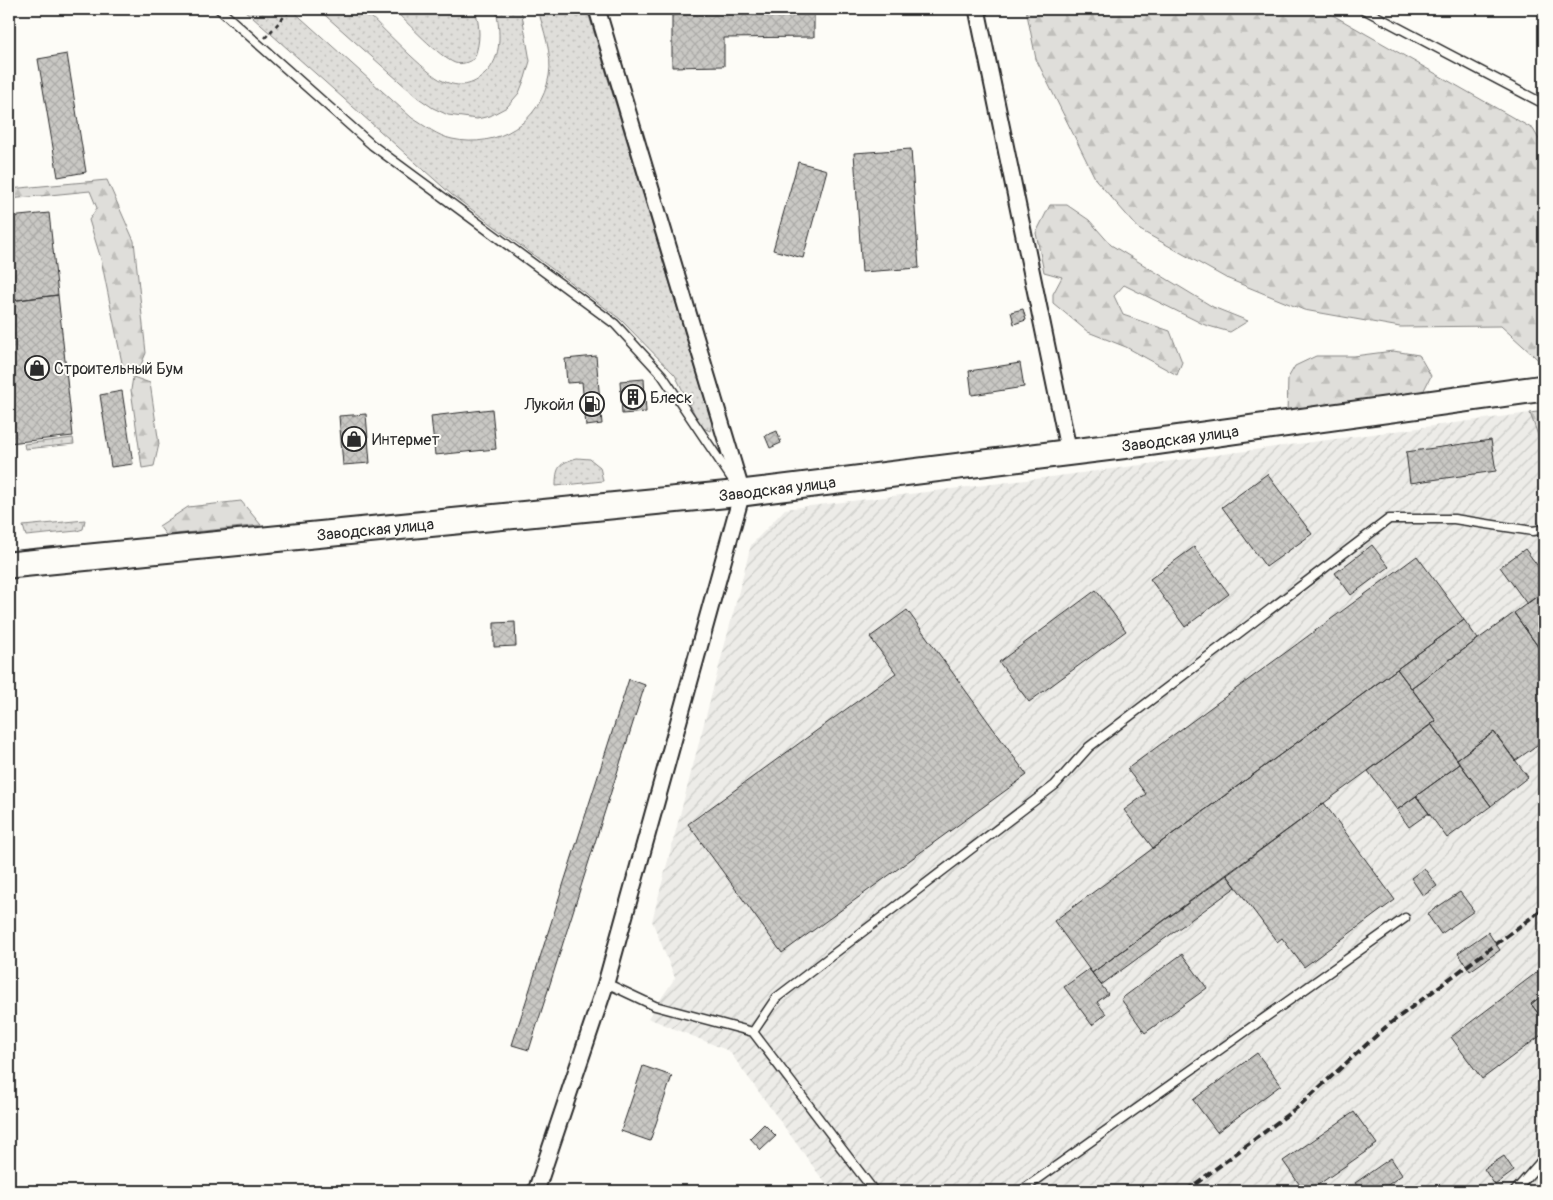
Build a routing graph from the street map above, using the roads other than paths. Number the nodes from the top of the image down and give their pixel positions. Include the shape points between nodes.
1 (219, 9) edge
2 (597, 9) edge
3 (977, 9) edge
4 (1363, 9) edge
5 (1544, 104) edge
6 (1544, 388) edge
7 (1069, 453) junction
8 (742, 493) junction
9 (1544, 529) edge
10 (9, 566) edge
11 (1404, 918) dead end
12 (606, 983) junction
13 (753, 1032) junction
14 (1544, 1158) edge
15 (536, 1191) edge
16 (874, 1191) edge
17 (1021, 1191) edge
18 (1515, 1191) edge

1 - 8 lane via 372,145 615,324 662,375
2 - 8 street
3 - 7 street
4 - 5 lane
6 - 7 main road, Заводская улица
7 - 8 main road, Заводская улица
8 - 10 main road, Заводская улица
8 - 12 street
9 - 13 lane via 1533,531 1454,519 1390,519 1089,747 1055,785 776,998
11 - 17 lane
12 - 13 lane via 656,1006
12 - 15 street
13 - 16 lane
14 - 18 lane

